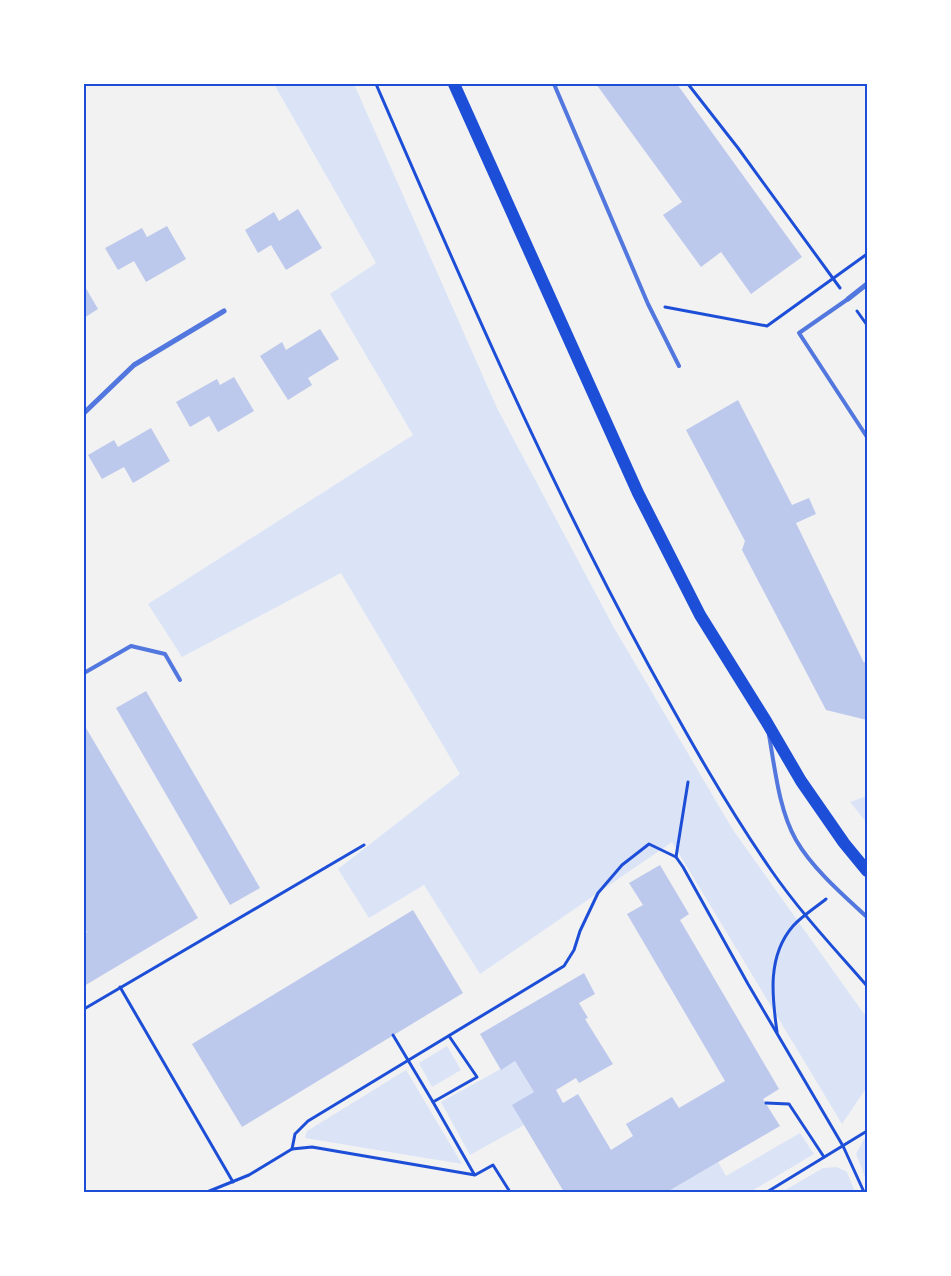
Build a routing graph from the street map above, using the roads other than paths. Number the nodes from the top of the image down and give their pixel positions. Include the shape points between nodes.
1 (454, 84) edge
2 (554, 84) edge
3 (867, 284) edge
4 (848, 298) joint
5 (224, 311) dead end
6 (679, 366) dead end
7 (84, 413) edge
8 (867, 437) edge
9 (84, 673) edge
10 (180, 680) dead end
11 (766, 721) junction
12 (867, 872) edge
13 (867, 917) edge

1 - 11 main road via 638,493 700,615
2 - 6 lane via 648,304
3 - 4 street
4 - 8 lane via 800,333
5 - 7 street via 134,365
9 - 10 lane via 131,646 165,654
11 - 12 main road via 801,781
11 - 13 lane via 779,790 796,840 837,890

